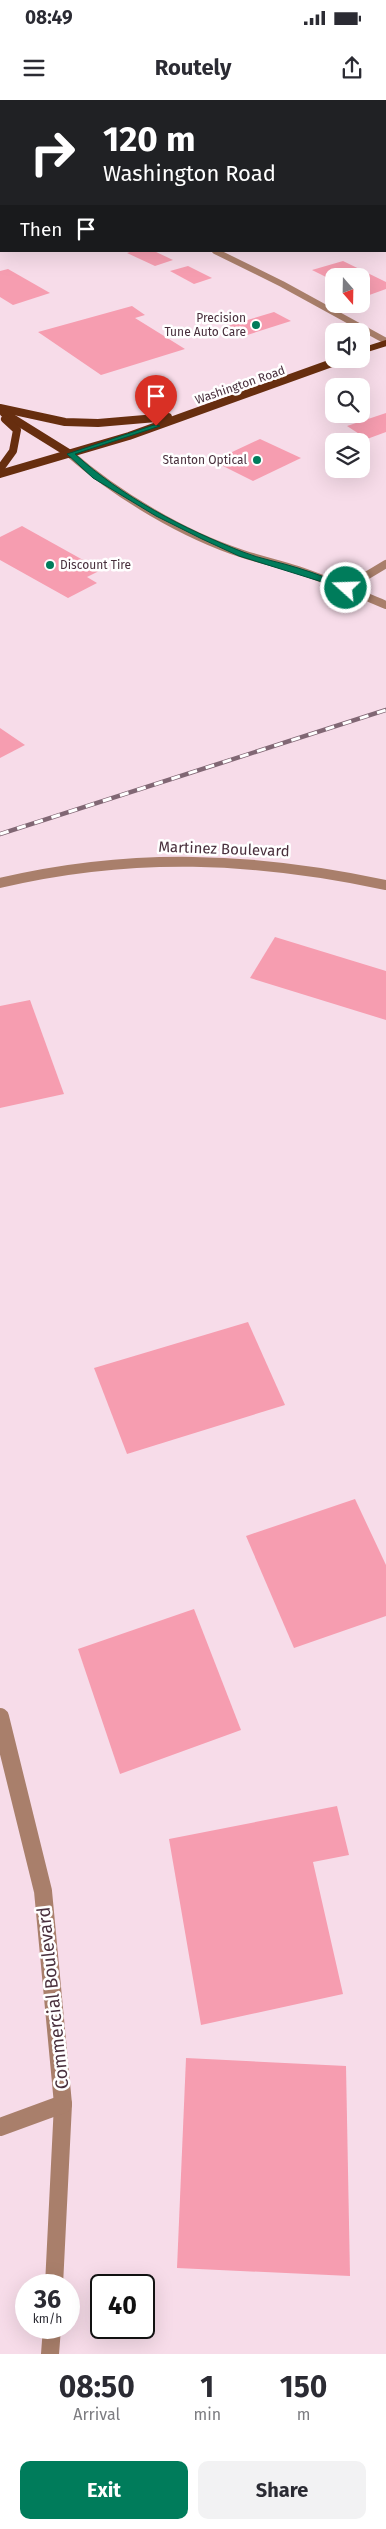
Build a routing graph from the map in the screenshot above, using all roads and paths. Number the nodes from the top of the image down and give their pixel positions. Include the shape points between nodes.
1 (217, 252) edge
2 (386, 342) edge
3 (370, 348) edge
4 (325, 366) edge
5 (0, 411) edge
6 (188, 415) junction
7 (70, 454) junction
8 (0, 469) edge
9 (0, 474) edge
10 (386, 564) edge
11 (346, 588) junction
12 (386, 605) edge
13 (0, 883) edge
14 (386, 885) edge
15 (0, 1717) edge
16 (64, 2104) junction
17 (0, 2127) edge
18 (55, 2274) edge
19 (51, 2339) edge
20 (50, 2354) edge

1 - 2 street
2 - 3 main road
4 - 6 main road, Washington Road
5 - 6 main road via 65,422 98,423
5 - 7 main road
5 - 8 main road via 17,430 16,447 10,460
6 - 7 main road, Washington Road
7 - 9 main road, Washington Road
7 - 11 street via 96,476 204,538
10 - 11 street
11 - 12 street
13 - 14 street, Martinez Boulevard via 91,866 174,860 300,868
15 - 16 street, Commercial Boulevard via 43,1891
16 - 17 street
16 - 18 street, Commercial Boulevard
19 - 20 street

